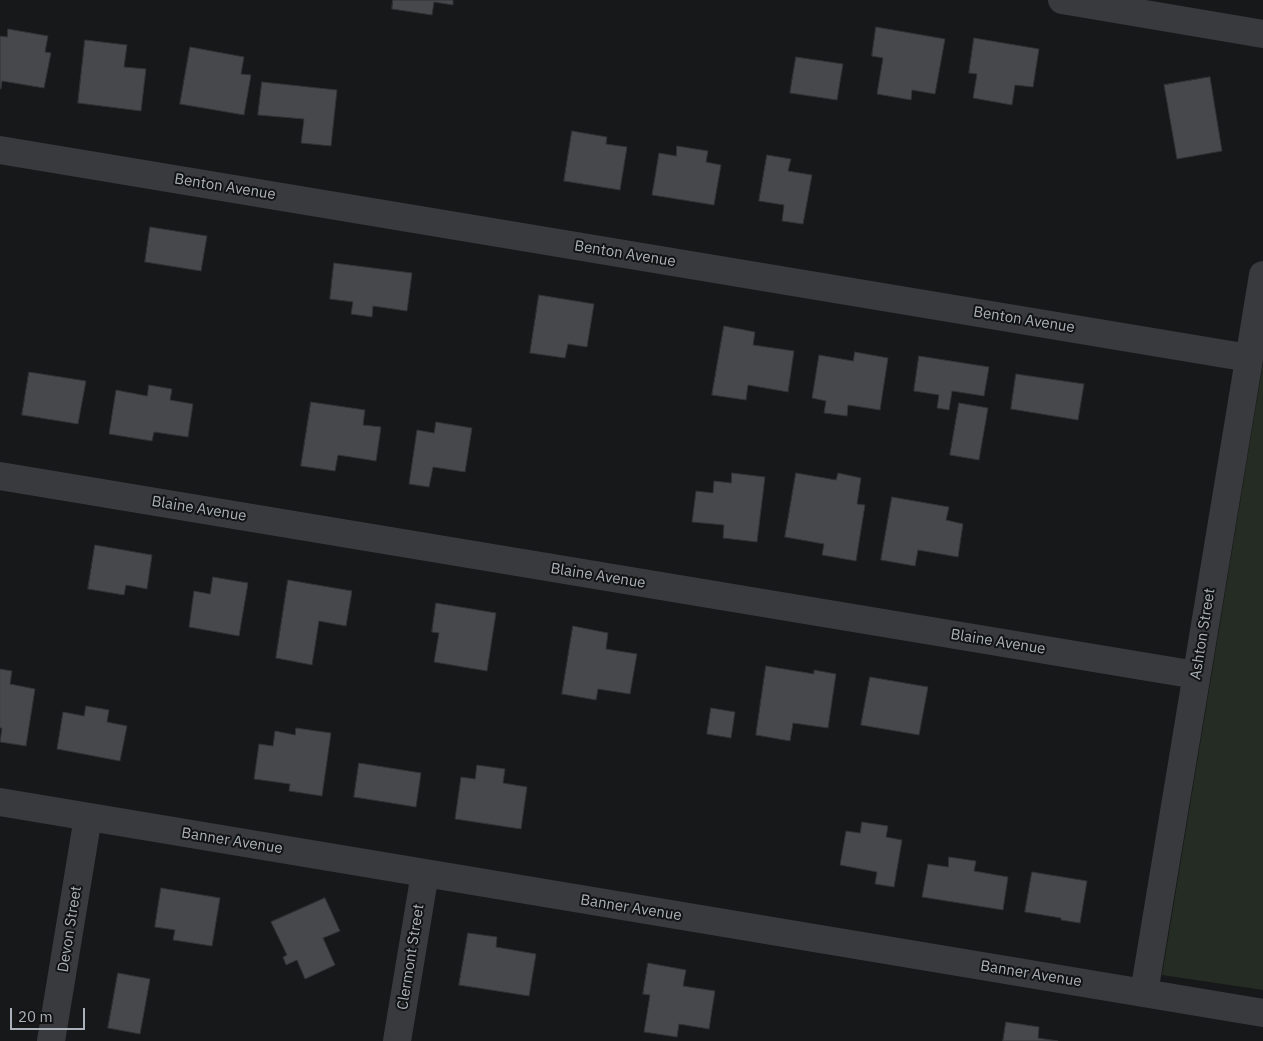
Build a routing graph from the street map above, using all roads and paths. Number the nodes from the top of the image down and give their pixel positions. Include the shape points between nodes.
1 (1062, 0) edge
2 (1263, 34) edge
3 (0, 150) edge
4 (1263, 275) edge
5 (1249, 358) junction
6 (0, 476) edge
7 (1196, 675) junction
8 (0, 802) edge
9 (88, 817) junction
10 (425, 873) junction
11 (1144, 993) junction
12 (1263, 1013) edge
13 (51, 1041) edge
14 (397, 1041) edge

1 - 2 street
3 - 5 street, Benton Avenue
4 - 5 street, Ashton Street
5 - 7 street, Ashton Street
6 - 7 street, Blaine Avenue
7 - 11 street, Ashton Street
8 - 9 street, Banner Avenue
9 - 10 street, Banner Avenue
9 - 13 street, Devon Street
10 - 11 street, Banner Avenue
10 - 14 street, Clermont Street
11 - 12 street, Banner Avenue

